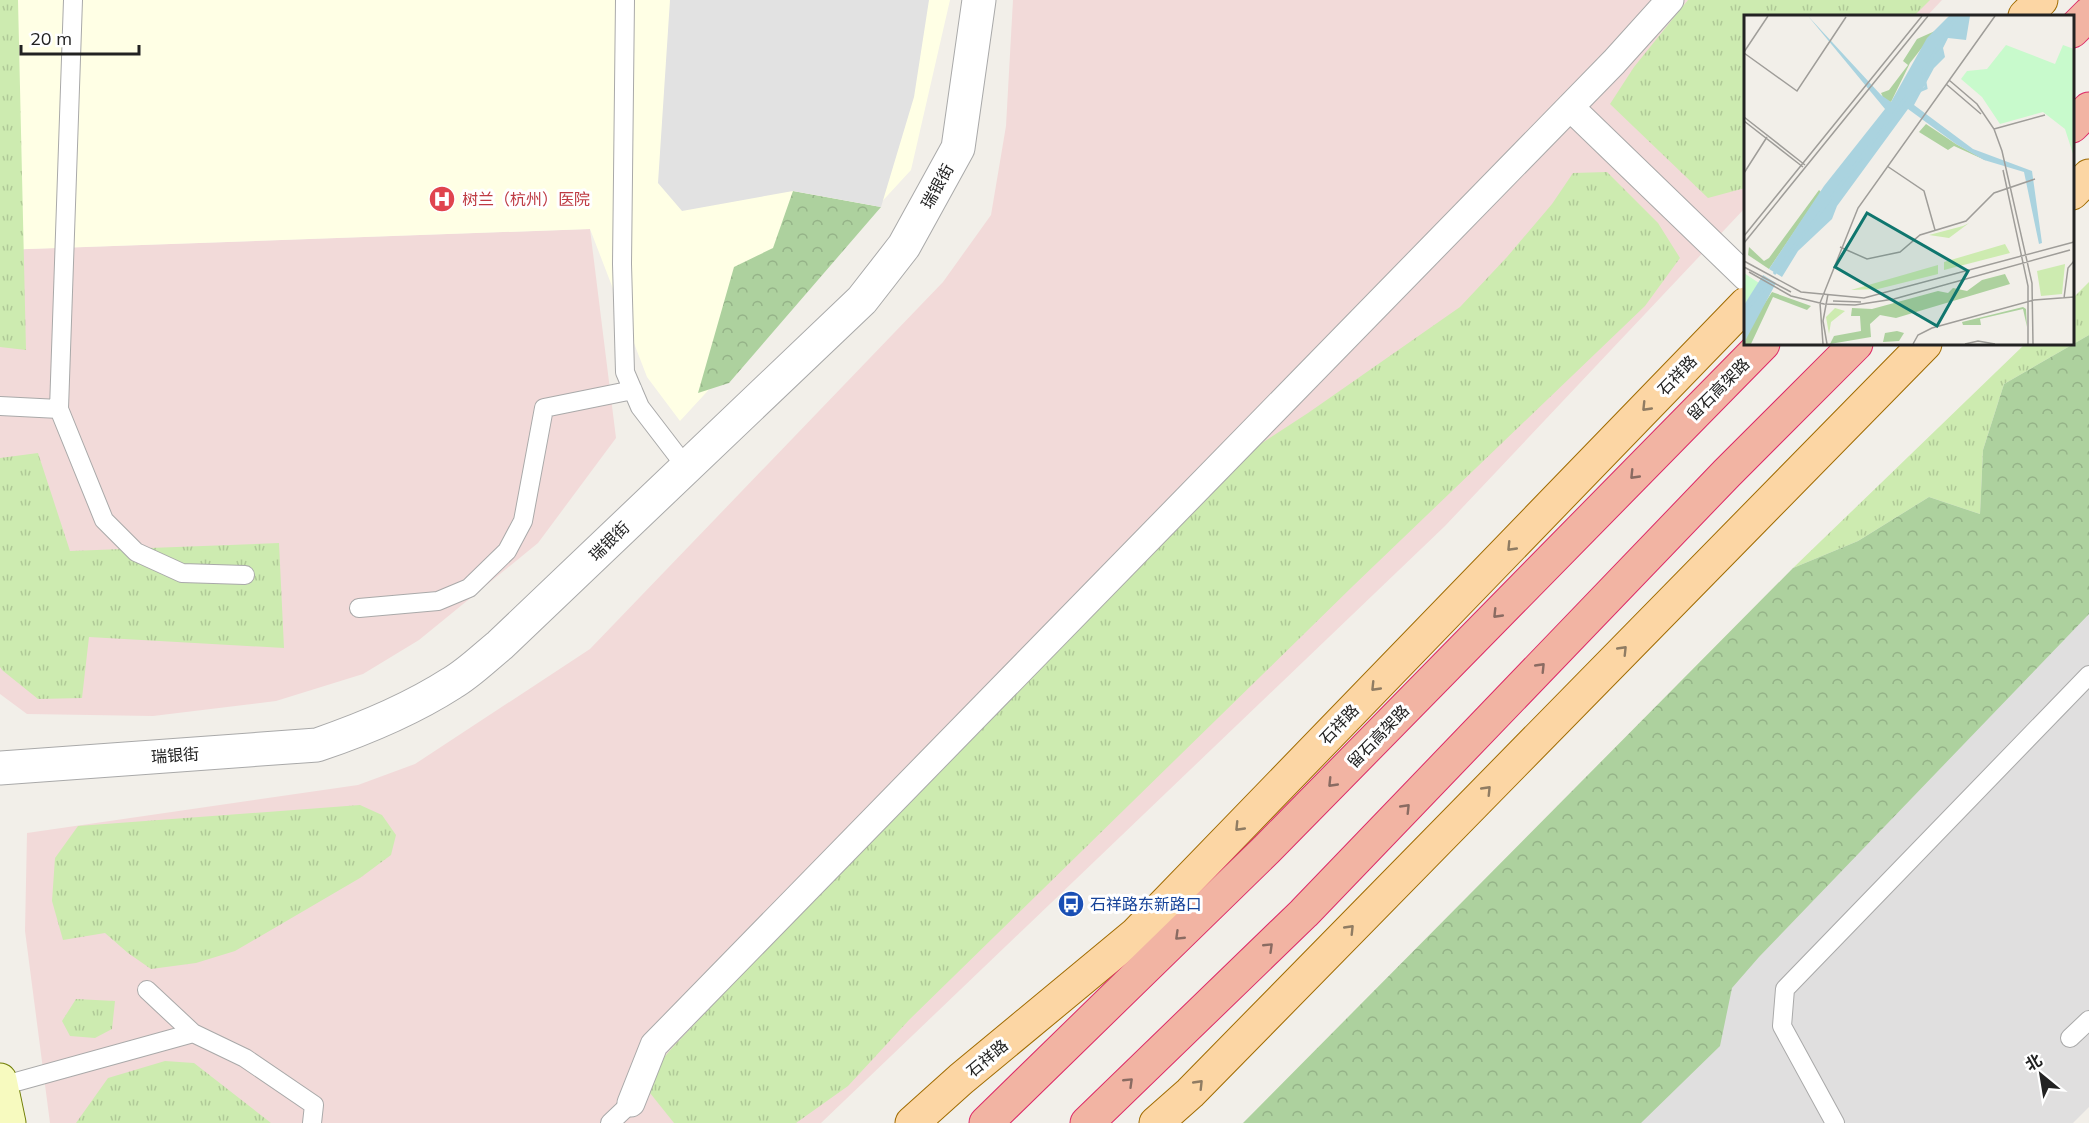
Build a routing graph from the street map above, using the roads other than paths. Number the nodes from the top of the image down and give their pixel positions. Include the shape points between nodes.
1 (74, 0) edge
2 (625, 0) edge
3 (979, 0) edge
4 (1670, 0) edge
5 (2041, 0) edge
6 (2089, 14) edge
7 (2026, 15) edge
8 (2074, 29) edge
9 (1570, 106) junction
10 (2089, 109) edge
11 (2074, 125) edge
12 (2089, 176) edge
13 (2074, 192) edge
14 (1744, 275) edge
15 (1744, 306) edge
16 (1762, 345) edge
17 (1855, 345) edge
18 (1924, 345) edge
19 (633, 390) junction
20 (0, 406) edge
21 (58, 409) junction
22 (686, 467) junction
23 (246, 575) dead end
24 (358, 608) dead end
25 (2089, 675) edge
26 (0, 768) edge
27 (147, 990) dead end
28 (2089, 1020) edge
29 (193, 1033) junction
30 (2070, 1038) dead end
31 (1, 1083) edge
32 (631, 1104) joint
33 (9, 1123) edge
34 (312, 1123) edge
35 (610, 1123) edge
36 (912, 1123) edge
37 (986, 1123) edge
38 (1087, 1123) edge
39 (1156, 1123) edge
40 (1835, 1123) edge

1 - 21 lane
2 - 19 lane via 622,264 625,372
3 - 22 street, 瑞银街 via 958,148 904,246 862,300
4 - 9 street
5 - 7 main road
6 - 8 highway
9 - 14 street
9 - 32 street via 654,1045
10 - 11 highway
12 - 13 main road
15 -> 36 main road, 石祥路 via 1136,934
16 -> 37 highway, 留石高架路 via 1267,849
38 -> 17 highway via 1305,913 1719,481
39 -> 18 main road via 1190,1093
19 - 22 lane via 640,407
19 - 24 lane via 544,408 523,521 507,551 469,588 438,601
20 - 21 lane
21 - 23 lane via 104,520 136,552 182,573
22 - 26 street, 瑞银街 via 500,645 463,675 409,708 359,730 317,745
25 - 40 lane via 1785,989 1782,1026
27 - 29 lane
28 - 30 lane
29 - 31 lane
29 - 34 lane via 245,1058 314,1105
31 - 33 main road
32 - 35 lane

